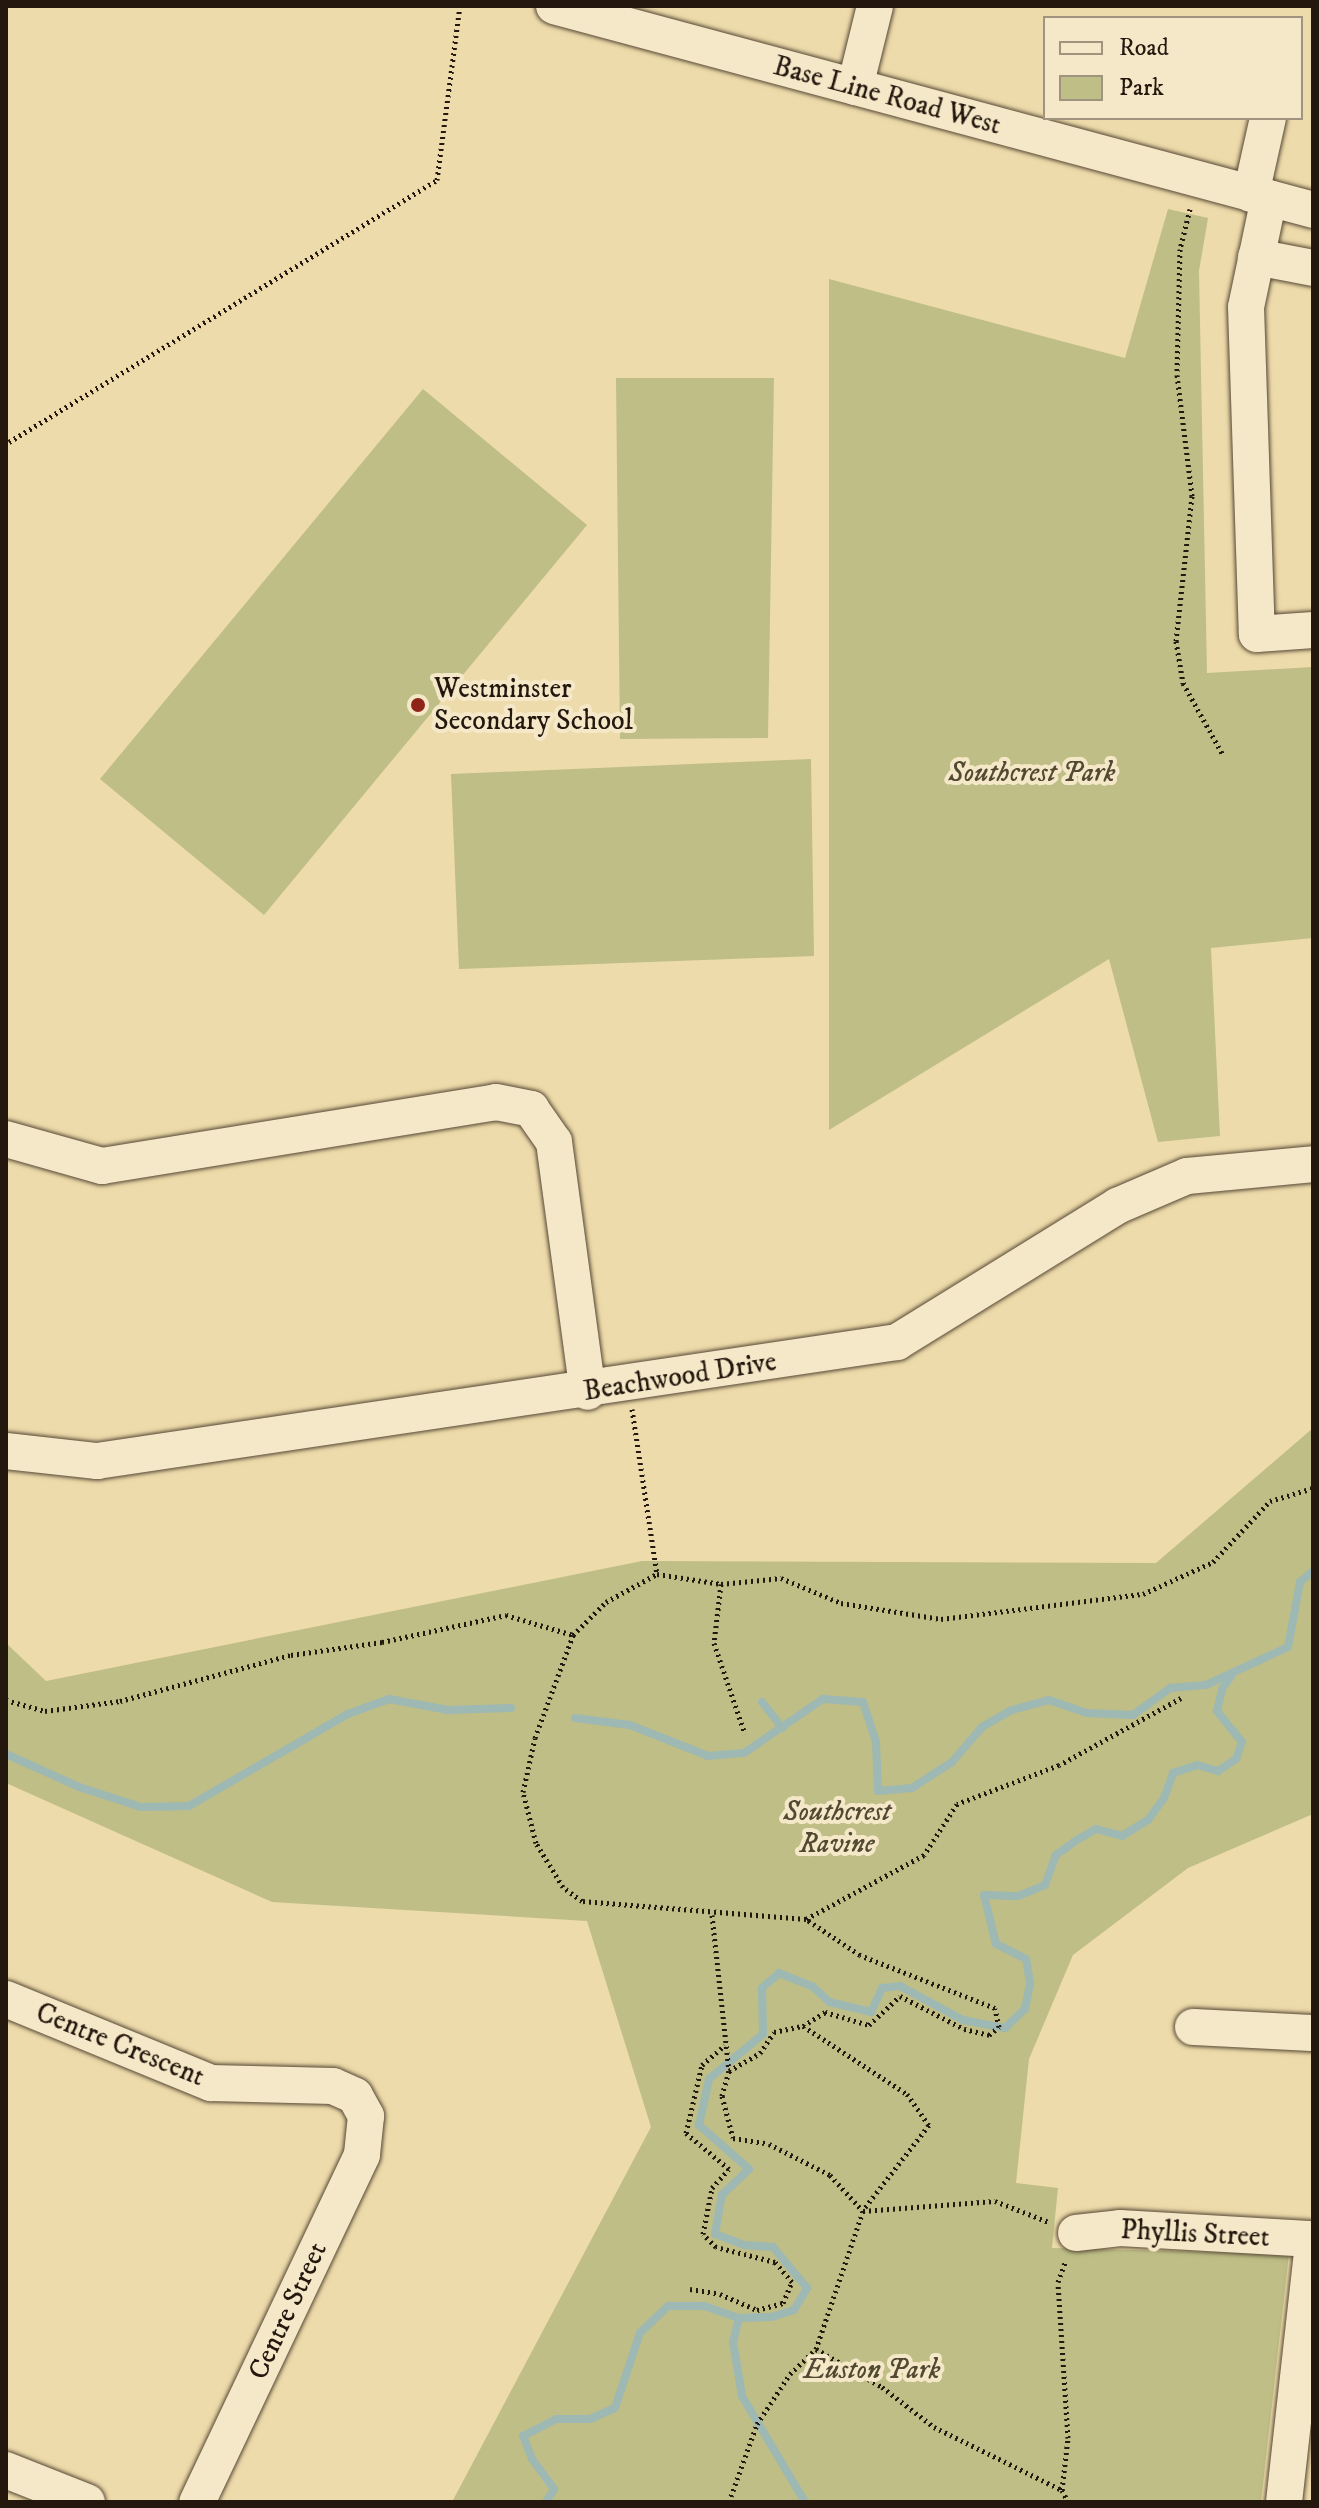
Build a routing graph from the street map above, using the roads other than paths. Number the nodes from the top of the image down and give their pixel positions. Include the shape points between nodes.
1 (554, 6) edge
2 (875, 6) edge
3 (617, 14) edge
4 (855, 87) junction
5 (1268, 120) edge
6 (1260, 196) junction
7 (1313, 210) edge
8 (1256, 257) junction
9 (1313, 268) edge
10 (1313, 630) edge
11 (6, 1139) edge
12 (1313, 1164) edge
13 (588, 1392) junction
14 (6, 1451) edge
15 (6, 1999) edge
16 (1193, 2027) dead end
17 (1313, 2033) edge
18 (366, 2116) joint
19 (1076, 2233) road end
20 (1313, 2242) edge
21 (6, 2470) edge
22 (87, 2502) edge
23 (197, 2502) edge
24 (1284, 2502) edge

1 - 3 street, Base Line Road West
2 - 4 street
3 - 4 street, Base Line Road West
4 - 6 street, Base Line Road West
5 - 6 street
6 - 7 street, Base Line Road West
6 - 8 street
8 - 9 street
8 - 10 street via 1246,307 1257,634
11 - 13 street via 102,1166 496,1102 531,1109 554,1142
12 - 13 street, Beachwood Drive via 1187,1176 1117,1206 897,1342
13 - 14 street, Beachwood Drive via 97,1461
15 - 18 street, Centre Crescent via 211,2083 333,2086 355,2096
16 - 17 street
18 - 23 street, Centre Street via 362,2155
19 - 20 street, Phyllis Street via 1120,2228
20 - 24 street
21 - 22 street

